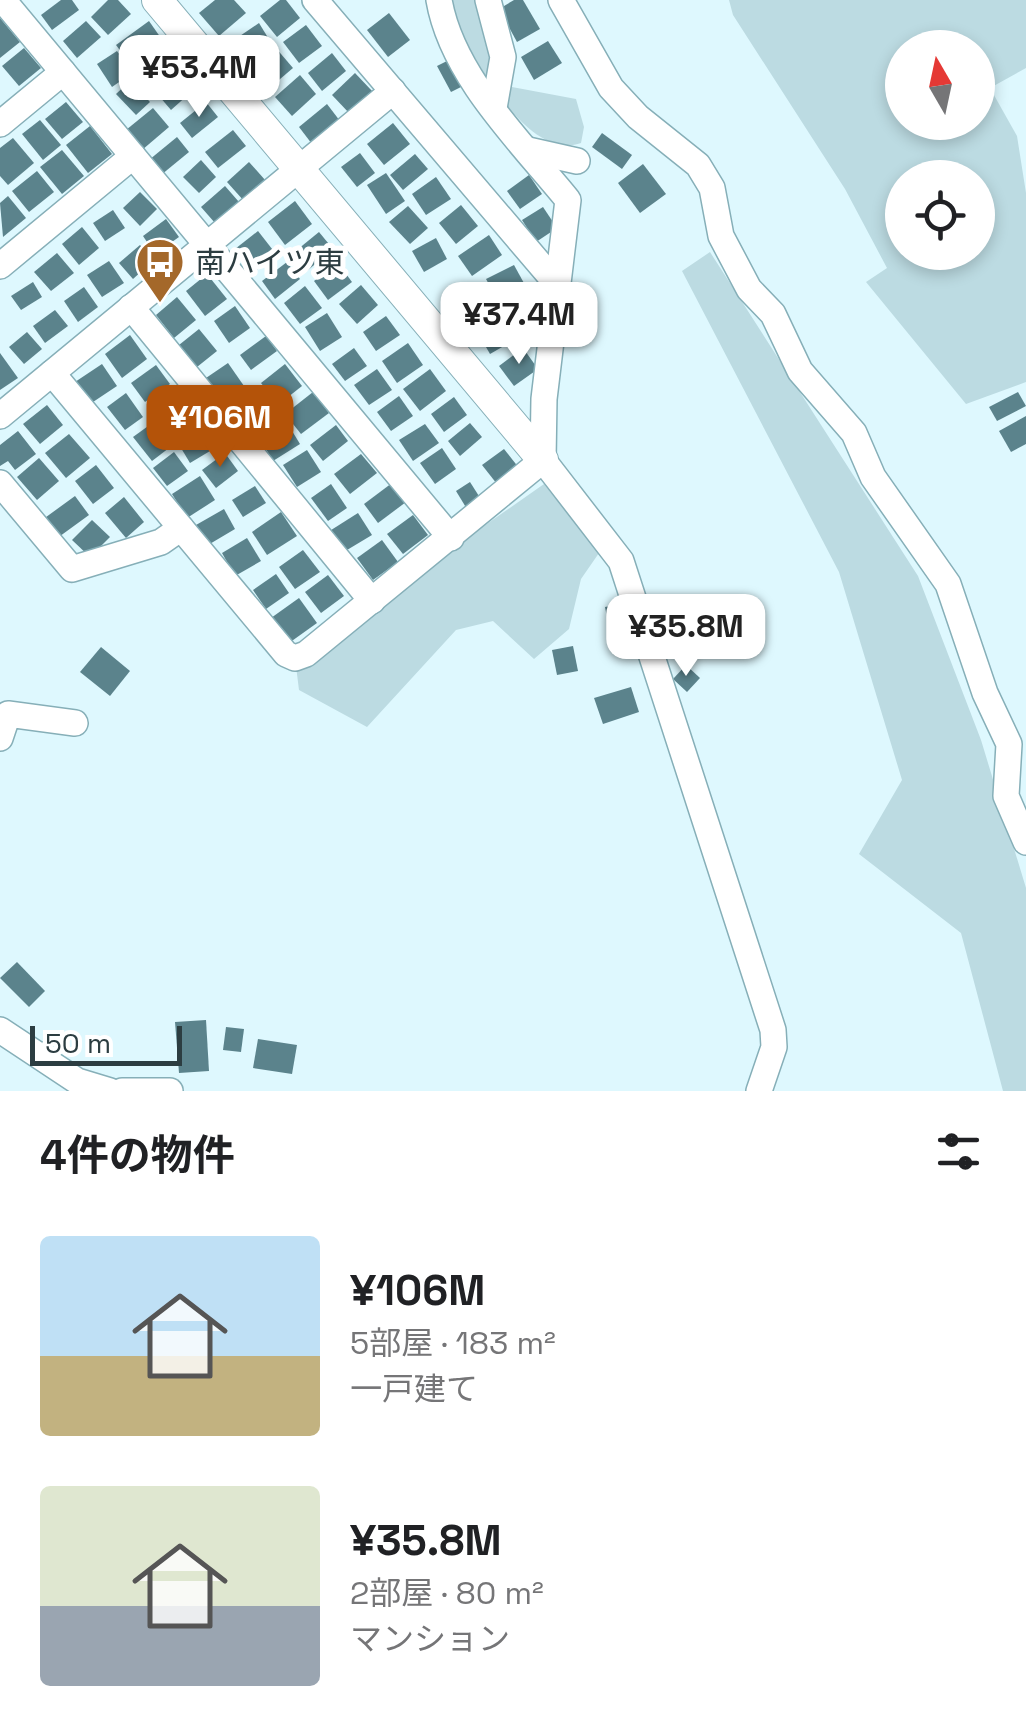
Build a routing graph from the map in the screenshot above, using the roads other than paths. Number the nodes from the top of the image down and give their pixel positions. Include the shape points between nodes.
1 (3, 0) edge
2 (157, 0) edge
3 (315, 0) edge
4 (439, 0) edge
5 (488, 0) edge
6 (561, 0) edge
7 (63, 72) junction
8 (392, 91) junction
9 (494, 108) junction
10 (0, 124) edge
11 (528, 150) junction
12 (133, 156) junction
13 (577, 160) dead end
14 (297, 171) junction
15 (206, 244) junction
16 (0, 266) edge
17 (556, 283) junction
18 (131, 307) junction
19 (52, 373) junction
20 (0, 416) edge
21 (543, 460) junction
22 (0, 483) edge
23 (180, 528) junction
24 (451, 538) junction
25 (372, 601) junction
26 (75, 723) dead end
27 (0, 738) edge
28 (1026, 842) edge
29 (0, 1030) edge
30 (110, 1091) edge
31 (122, 1091) edge
32 (170, 1091) edge
33 (759, 1091) edge

1 - 7 street
2 - 14 street
3 - 8 street
4 - 9 street via 445,31
5 - 9 street via 503,57
6 - 28 street via 611,88 705,176 721,236 749,289 773,314 800,371 854,433 873,477 948,584 984,693 1009,744 1006,796
7 - 10 street
7 - 12 street
8 - 14 street
8 - 17 street
9 - 11 street
11 - 13 street
11 - 17 street via 568,200
12 - 15 street
12 - 16 street
14 - 15 street
14 - 21 street
15 - 18 street
15 - 24 street
17 - 21 street
18 - 19 street
18 - 25 street
19 - 20 street
19 - 23 street
21 - 24 street
21 - 33 street via 621,561 773,1030
22 - 23 street via 72,570 161,542
23 - 25 street via 295,658
24 - 25 street
26 - 27 street via 8,714
29 - 30 street via 65,1074
31 - 32 street

